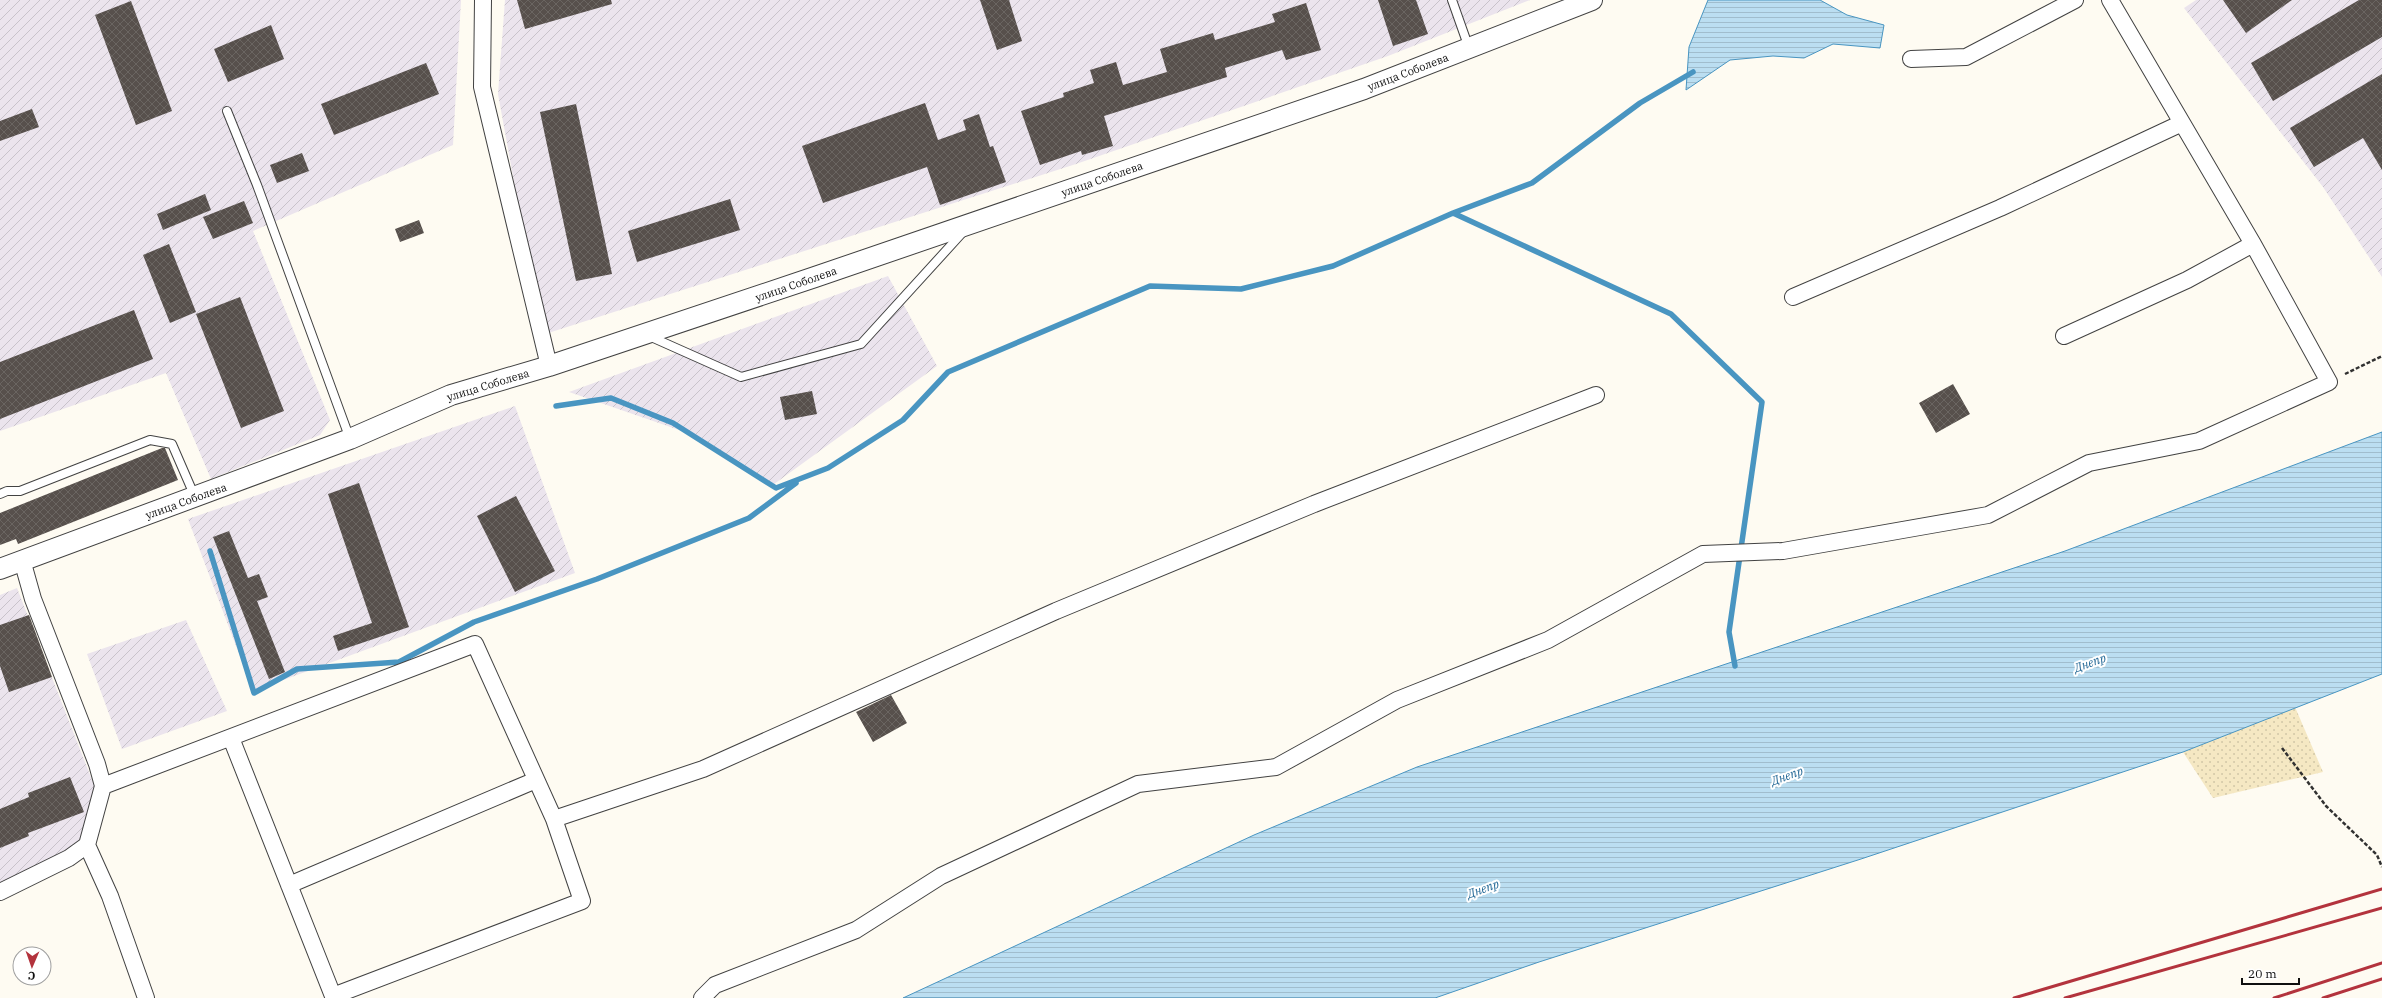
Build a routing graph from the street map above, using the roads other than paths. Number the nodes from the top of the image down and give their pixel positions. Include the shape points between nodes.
1 (483, 0) edge
2 (1452, 0) edge
3 (1592, 0) edge
4 (2075, 0) edge
5 (2110, 0) edge
6 (1469, 48) junction
7 (1911, 59) dead end
8 (227, 111) dead end
9 (2182, 123) junction
10 (970, 224) junction
11 (2253, 244) junction
12 (1793, 297) dead end
13 (645, 334) junction
14 (2064, 336) dead end
15 (549, 366) junction
16 (1596, 395) dead end
17 (350, 439) junction
18 (0, 494) edge
19 (195, 497) junction
20 (22, 560) junction
21 (0, 568) edge
22 (231, 738) junction
23 (536, 780) junction
24 (104, 786) junction
25 (554, 819) junction
26 (87, 845) junction
27 (289, 885) junction
28 (0, 892) edge
29 (333, 997) edge
30 (146, 998) edge
31 (702, 998) edge

1 - 15 street via 482,87
2 - 6 lane
3 - 6 street, улица Соболева
4 - 7 street via 1966,57
5 - 9 street
6 - 10 street, улица Соболева via 1364,89
8 - 17 lane via 258,185
9 - 11 street
9 - 12 street via 2000,208
10 - 13 street, улица Соболева
10 - 13 lane via 861,344 741,377
11 - 14 street via 2187,280
11 - 31 street via 2329,382 2199,441 2089,463 1988,515 1783,551 1703,554 1548,640 1397,700 1276,767 1138,784 941,876 856,930 715,985
13 - 15 street, улица Соболева
15 - 17 street, улица Соболева via 451,395
16 - 25 street via 1314,504 1056,611 702,769
17 - 19 street, улица Соболева
18 - 19 lane via 20,490 150,440 172,444
19 - 20 street, улица Соболева
20 - 21 street, улица Соболева
20 - 24 street via 33,599
22 - 23 street via 475,644
22 - 24 street
22 - 27 street
23 - 25 street
23 - 27 street
24 - 26 street
25 - 29 street via 582,901
26 - 28 street via 69,858
26 - 30 street via 110,896
27 - 29 street

